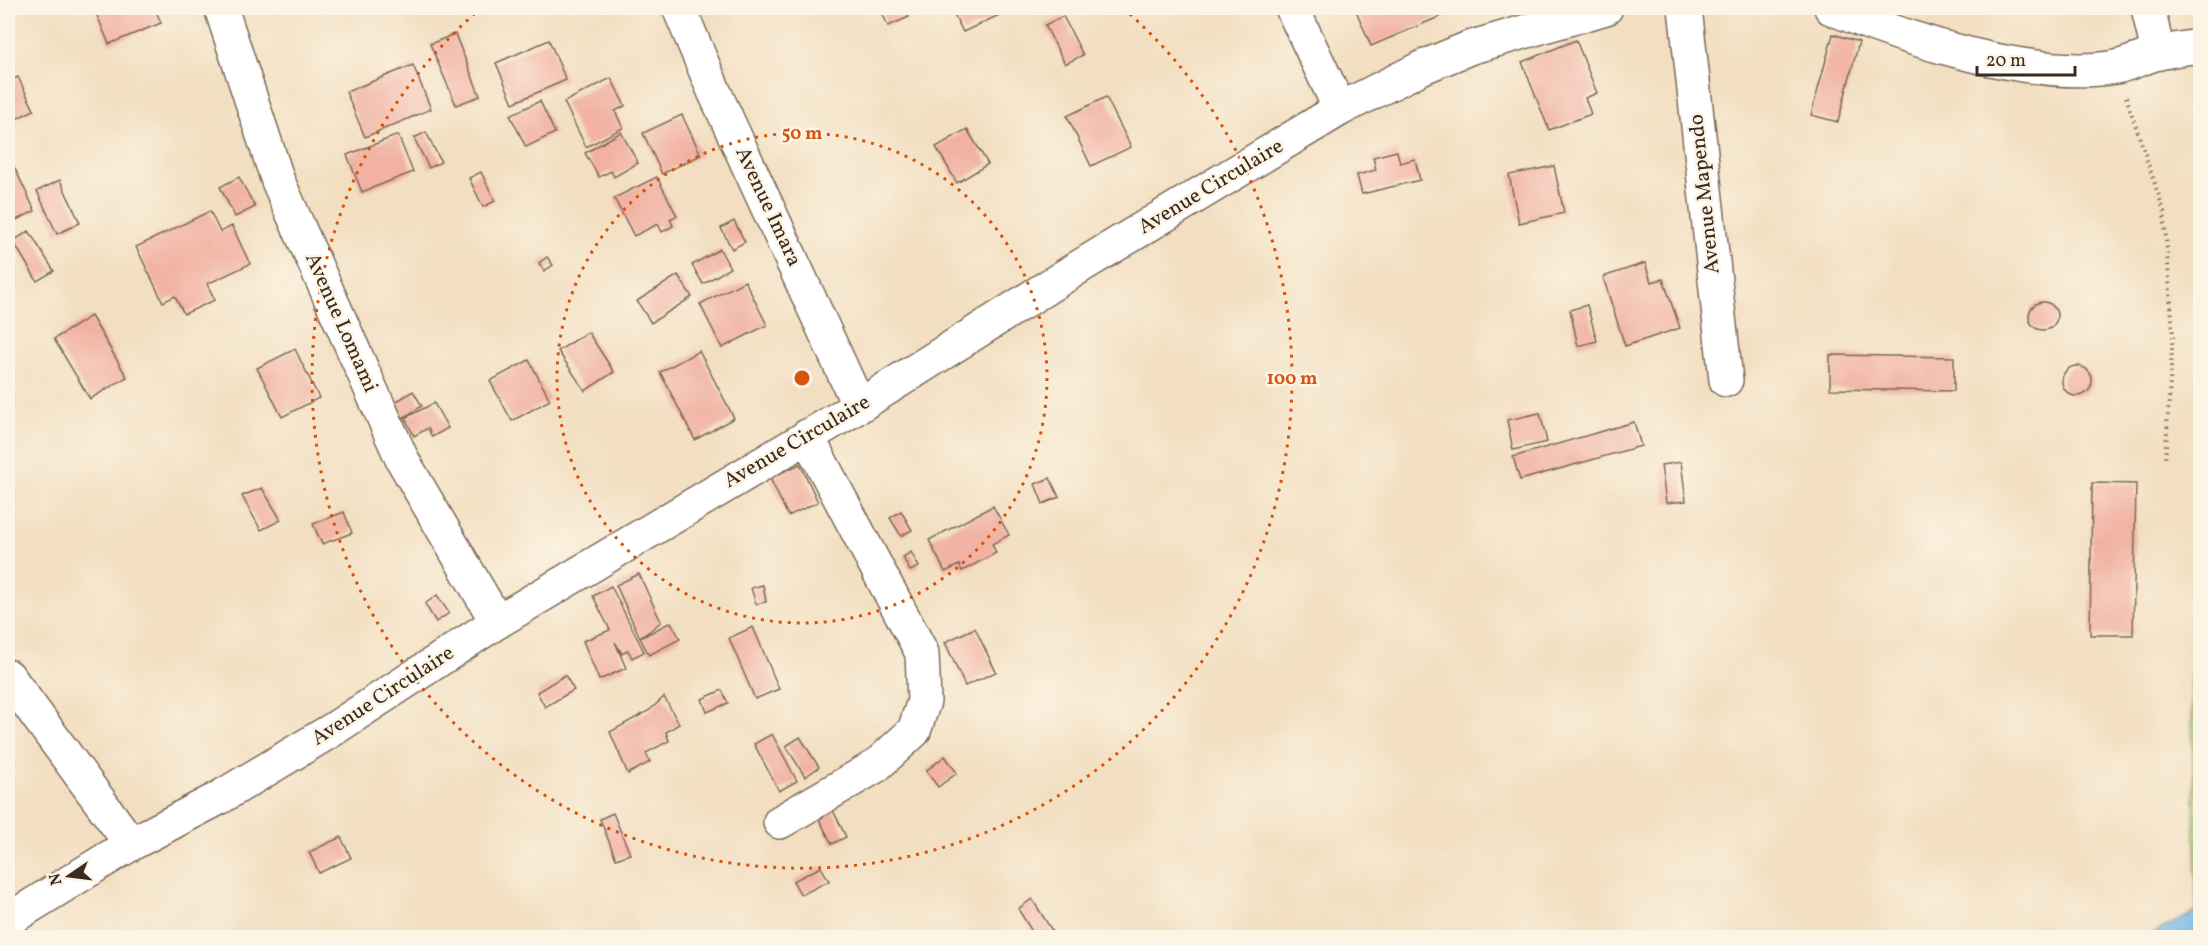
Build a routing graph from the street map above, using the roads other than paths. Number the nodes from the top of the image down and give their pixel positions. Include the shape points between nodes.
1 (221, 8) edge
2 (679, 8) edge
3 (1292, 8) edge
4 (1606, 8) edge
5 (1685, 8) edge
6 (1831, 8) edge
7 (2148, 8) edge
8 (2200, 46) edge
9 (2158, 54) junction
10 (1340, 109) junction
11 (1726, 380) dead end
12 (859, 406) junction
13 (807, 436) junction
14 (497, 622) junction
15 (8, 676) edge
16 (780, 822) dead end
17 (131, 844) junction
18 (8, 920) edge

1 - 14 street, Avenue Lomami via 278,181 402,459
2 - 12 street, Avenue Imara
3 - 10 street
4 - 10 street, Avenue Circulaire via 1469,48
5 - 11 street, Avenue Mapendo
6 - 9 street via 1931,45 2068,70 2116,67
7 - 9 street
8 - 9 street
10 - 12 street, Avenue Circulaire
12 - 13 street, Avenue Circulaire
13 - 14 street, Avenue Circulaire
13 - 16 street via 922,652 924,701 914,731 876,765
14 - 17 street, Avenue Circulaire via 332,730 219,798
15 - 17 street
17 - 18 street, Avenue Circulaire

